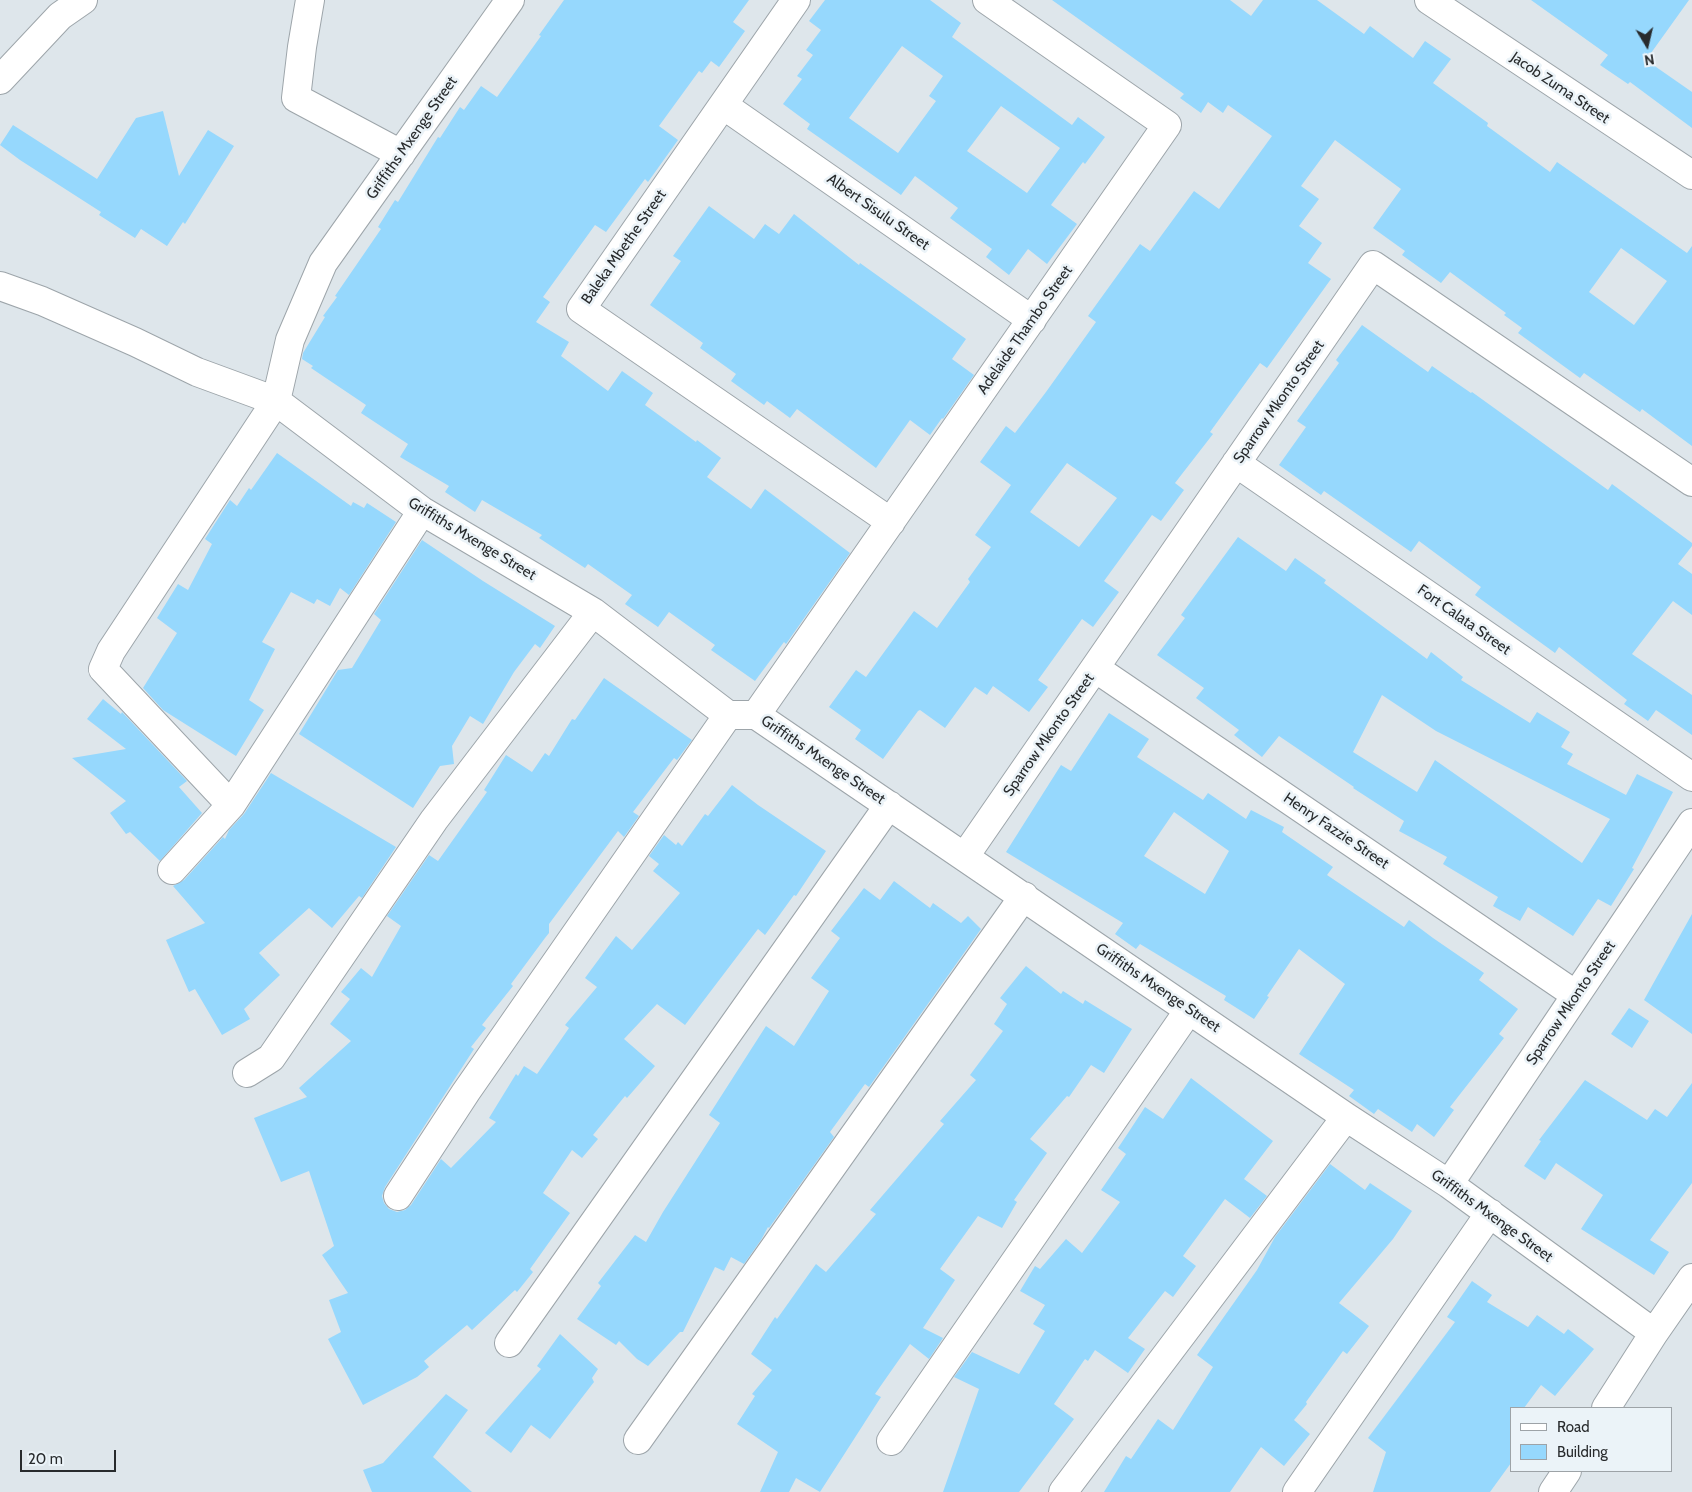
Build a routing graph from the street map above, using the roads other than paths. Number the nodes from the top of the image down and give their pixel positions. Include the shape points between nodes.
1 (83, 0) edge
2 (310, 0) edge
3 (510, 0) edge
4 (796, 0) edge
5 (987, 0) edge
6 (1429, 0) edge
7 (0, 80) edge
8 (723, 105) junction
9 (401, 154) junction
10 (1692, 175) edge
11 (0, 286) edge
12 (1032, 320) junction
13 (276, 401) junction
14 (1236, 463) junction
15 (1692, 482) edge
16 (422, 511) junction
17 (891, 522) junction
18 (593, 612) junction
19 (1095, 668) junction
20 (728, 715) junction
21 (756, 715) junction
22 (1692, 777) edge
23 (231, 805) junction
24 (888, 805) junction
25 (1692, 823) edge
26 (965, 856) junction
27 (172, 870) dead end
28 (1024, 896) junction
29 (1576, 994) junction
30 (1189, 1010) junction
31 (247, 1073) dead end
32 (1346, 1117) junction
33 (1449, 1184) junction
34 (398, 1196) dead end
35 (1490, 1213) junction
36 (1692, 1278) edge
37 (1654, 1333) junction
38 (509, 1344) dead end
39 (1607, 1407) edge
40 (638, 1440) dead end
41 (891, 1441) dead end
42 (1566, 1472) edge
43 (1063, 1492) edge
44 (1297, 1492) edge
45 (1553, 1492) edge

1 - 7 street via 60,16
2 - 9 street via 296,98
3 - 9 street, Griffiths Mxenge Street
4 - 8 street, Baleka Mbethe Street
5 - 12 street, Adelaide Thambo Street via 1167,125
6 - 10 street, Jacob Zuma Street
8 - 12 street, Albert Sisulu Street
8 - 17 street, Baleka Mbethe Street via 581,309
9 - 13 street, Griffiths Mxenge Street via 323,263 290,340
11 - 13 street via 42,301 197,372
12 - 17 street, Adelaide Thambo Street
13 - 16 street, Griffiths Mxenge Street
13 - 23 street via 111,650 103,669
14 - 15 street, Sparrow Mkonto Street via 1374,265
14 - 19 street, Sparrow Mkonto Street
14 - 22 street, Fort Calata Street
16 - 18 street, Griffiths Mxenge Street
16 - 23 street
17 - 21 street, Adelaide Thambo Street
18 - 20 street, Griffiths Mxenge Street
18 - 31 street via 434,820 271,1058
19 - 26 street, Sparrow Mkonto Street
19 - 29 street, Henry Fazzie Street
20 - 21 street, Griffiths Mxenge Street
20 - 34 street via 471,1084
21 - 24 street, Griffiths Mxenge Street
23 - 27 street
24 - 26 street, Griffiths Mxenge Street
24 - 38 street
25 - 29 street, Sparrow Mkonto Street
26 - 28 street, Griffiths Mxenge Street
28 - 30 street, Griffiths Mxenge Street
28 - 40 street
29 - 33 street, Sparrow Mkonto Street
30 - 32 street, Griffiths Mxenge Street
30 - 41 street
32 - 33 street, Griffiths Mxenge Street
32 - 43 street
33 - 35 street, Griffiths Mxenge Street
35 - 37 street, Griffiths Mxenge Street
35 - 44 street
36 - 37 street
37 - 39 street
42 - 45 street

